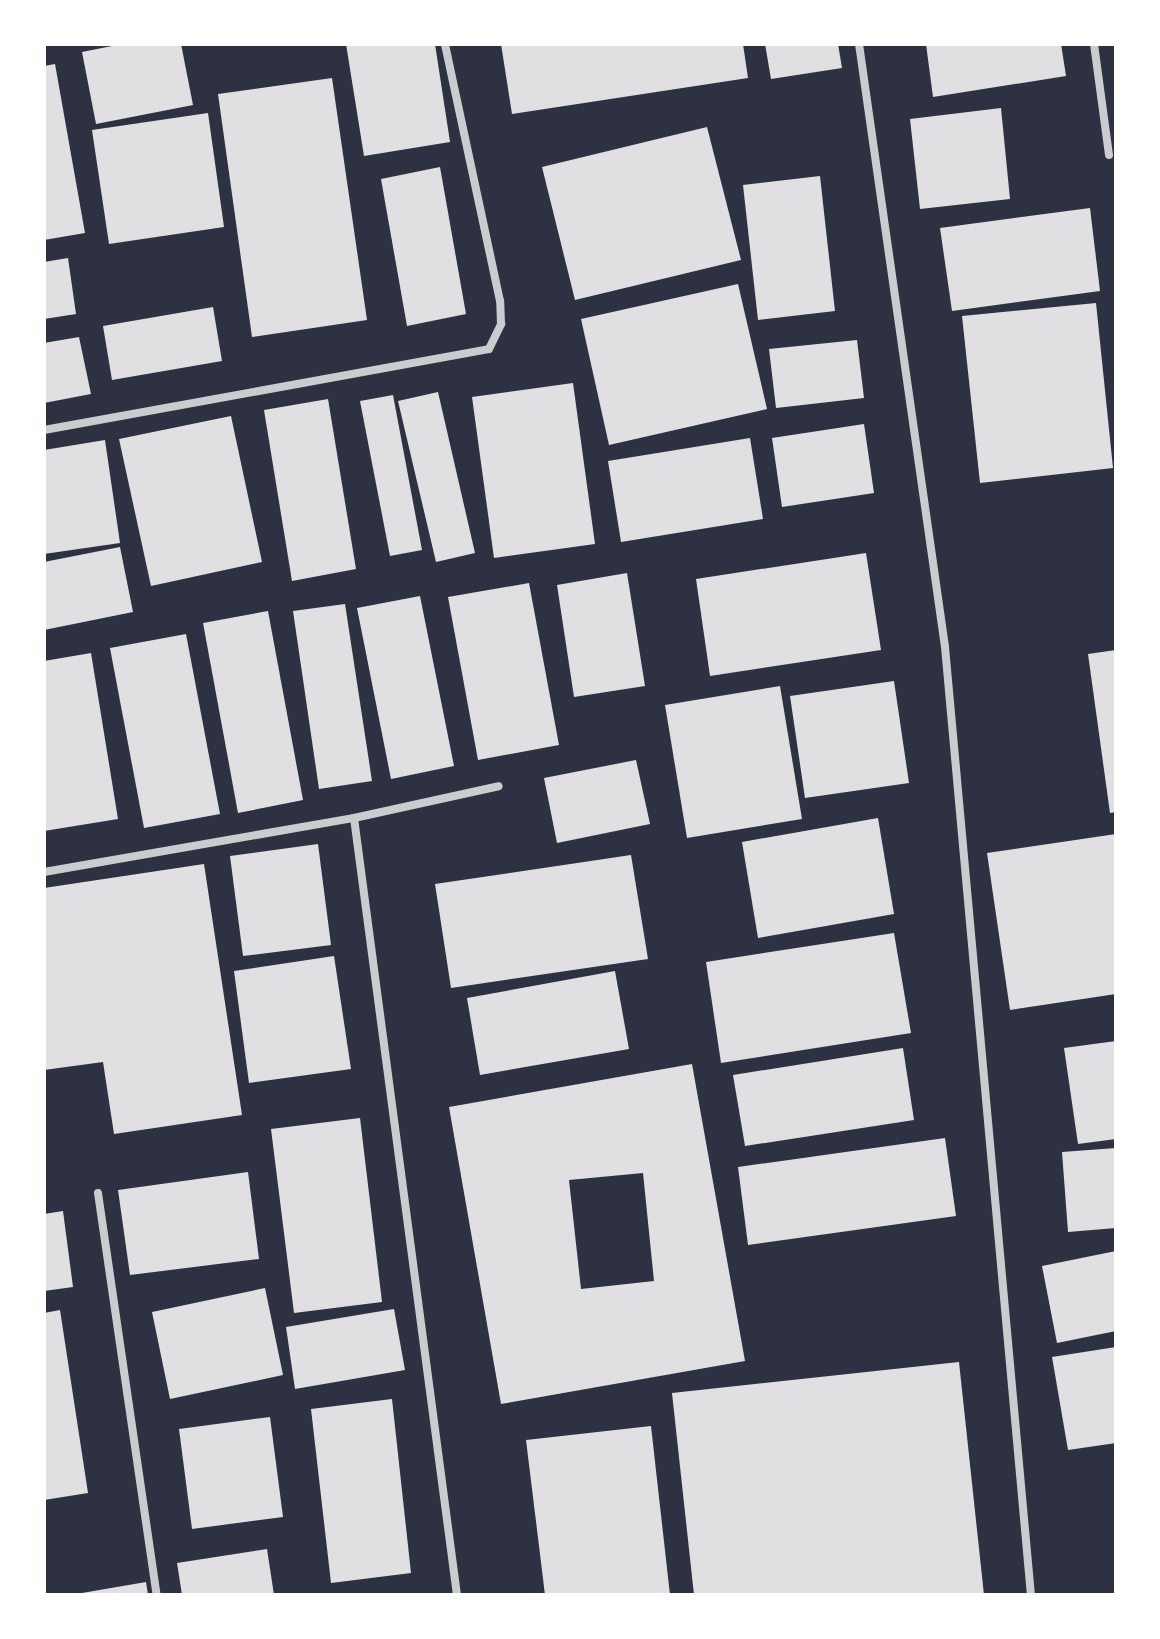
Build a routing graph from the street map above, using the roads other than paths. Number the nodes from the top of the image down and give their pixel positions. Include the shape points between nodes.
1 (445, 44) edge
2 (859, 44) edge
3 (1094, 44) edge
4 (1109, 155) dead end
5 (44, 430) edge
6 (499, 786) dead end
7 (354, 818) junction
8 (44, 872) edge
9 (98, 1193) dead end
10 (157, 1595) edge
11 (457, 1595) edge
12 (1031, 1595) edge

1 - 5 street via 500,301 501,324 489,349
2 - 12 street via 945,647
3 - 4 street
6 - 7 street
7 - 8 street
7 - 11 street
9 - 10 street

